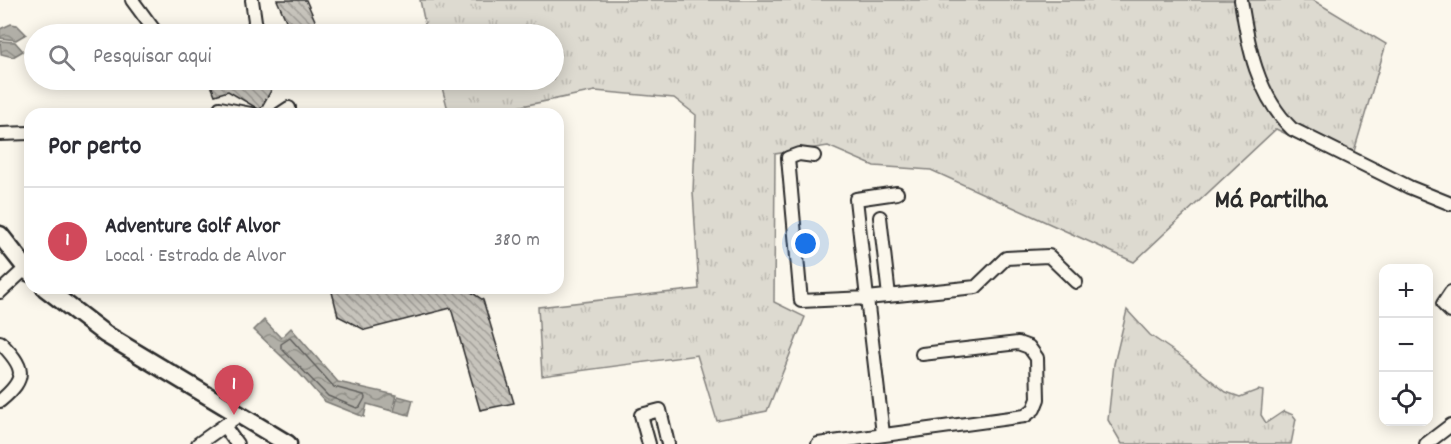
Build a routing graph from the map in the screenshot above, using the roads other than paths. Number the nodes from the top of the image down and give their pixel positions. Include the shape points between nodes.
1 (132, 0) edge
2 (252, 0) edge
3 (1241, 0) edge
4 (150, 24) edge
5 (255, 24) edge
6 (24, 133) edge
7 (0, 134) edge
8 (814, 156) dead end
9 (897, 193) dead end
10 (1451, 204) edge
11 (880, 217) dead end
12 (0, 235) edge
13 (24, 265) edge
14 (24, 273) edge
15 (1076, 282) dead end
16 (0, 292) edge
17 (1451, 292) edge
18 (53, 294) edge
19 (889, 296) junction
20 (867, 298) junction
21 (1451, 312) edge
22 (0, 342) edge
23 (922, 354) dead end
24 (0, 401) edge
25 (239, 415) junction
26 (1451, 425) edge
27 (224, 426) junction
28 (883, 434) junction
29 (198, 444) edge
30 (237, 444) edge
31 (288, 444) edge
32 (649, 444) edge
33 (668, 444) edge
34 (818, 444) edge
35 (1426, 444) edge

1 - 4 street
2 - 5 street
3 - 10 street via 1252,59 1266,96 1292,129
6 - 7 street
8 - 20 street via 799,154 788,158 801,301
9 - 20 street via 856,199
11 - 19 street
12 - 13 street
14 - 16 street
15 - 19 street via 1049,256 1006,258 976,286
17 - 21 street via 1443,304
18 - 25 street via 105,334
19 - 20 street
20 - 28 street
22 - 24 street via 21,367 21,378 14,390
23 - 28 street via 1018,343 1029,347 1037,358 1038,399 1034,409 1025,416
25 - 27 street
25 - 31 street
26 - 35 street
27 - 29 street
27 - 30 street
28 - 34 street
32 - 33 street via 641,415 660,410

